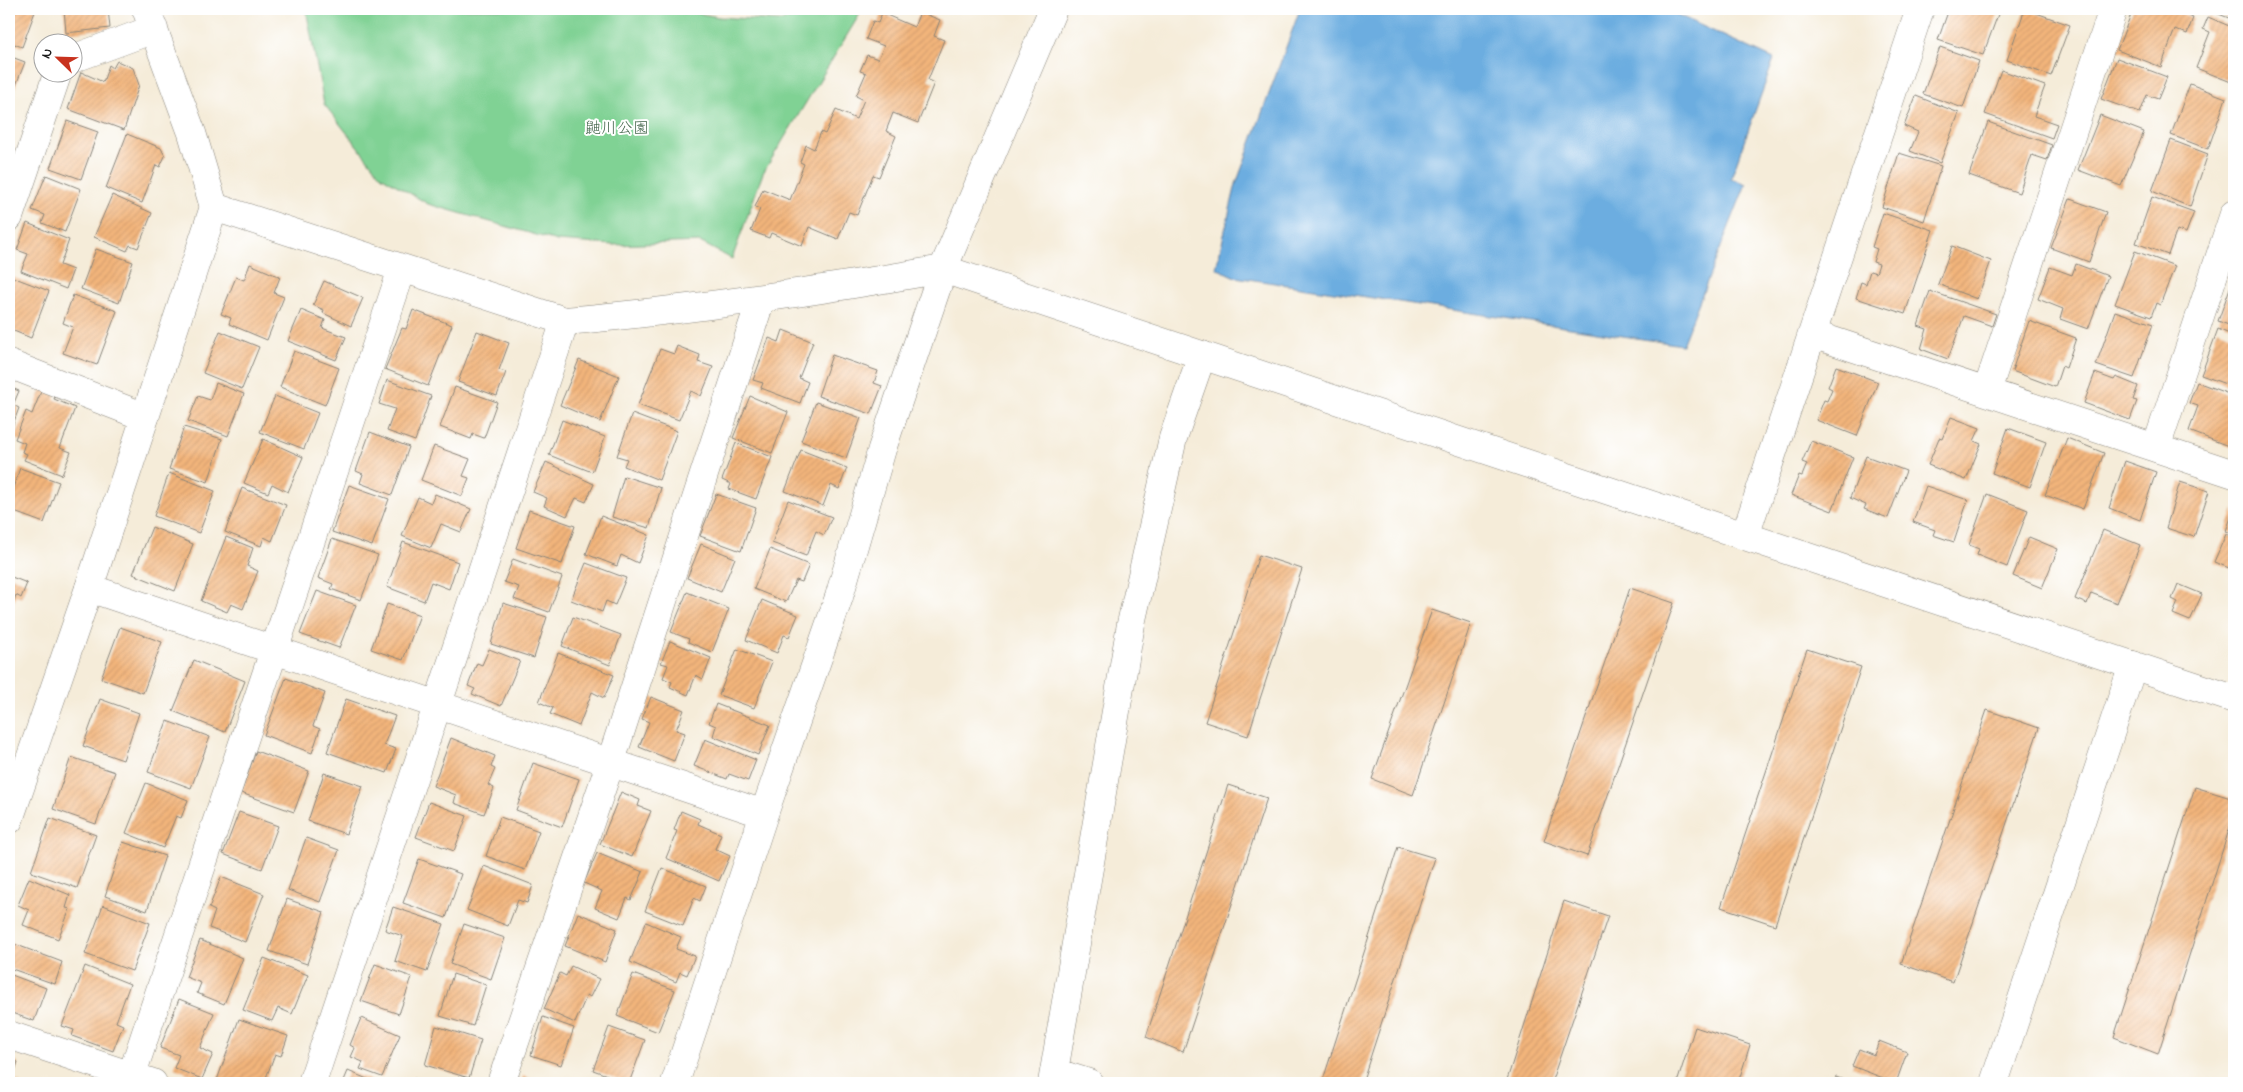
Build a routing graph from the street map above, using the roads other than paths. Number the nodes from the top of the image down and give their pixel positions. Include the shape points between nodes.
1 (1920, 9) edge
2 (2113, 9) edge
3 (1049, 10) edge
4 (150, 19) edge
5 (82, 54) edge
6 (55, 82) edge
7 (214, 207) junction
8 (2234, 214) edge
9 (9, 217) edge
10 (402, 269) junction
11 (943, 269) junction
12 (761, 299) junction
13 (566, 321) junction
14 (1812, 334) junction
15 (1202, 355) junction
16 (9, 364) edge
17 (1986, 392) junction
18 (145, 417) junction
19 (2156, 448) junction
20 (2234, 474) edge
21 (1745, 536) junction
22 (89, 588) junction
23 (274, 650) junction
24 (2133, 665) junction
25 (2234, 699) edge
26 (438, 704) junction
27 (610, 764) junction
28 (764, 814) junction
29 (9, 820) edge
30 (9, 1035) edge
31 (1053, 1077) edge
32 (138, 1081) edge
33 (312, 1083) edge
34 (501, 1083) edge
35 (675, 1083) edge
36 (1089, 1083) edge
37 (1994, 1083) edge

1 - 14 street
2 - 17 street
3 - 11 street
4 - 5 street
4 - 7 street via 192,133
6 - 9 street
7 - 10 street
7 - 18 street
8 - 19 street
10 - 13 street
10 - 23 street
11 - 12 street
11 - 15 street
11 - 28 street via 882,450 839,597
12 - 13 street
12 - 27 street
13 - 26 street
14 - 17 street
14 - 21 street
15 - 21 street
15 - 31 street via 1173,438 1132,624
16 - 18 street
17 - 19 street
18 - 22 street
19 - 20 street
21 - 24 street
22 - 23 street
22 - 29 street
23 - 26 street
23 - 32 street
24 - 25 street
24 - 37 street
26 - 27 street
26 - 33 street
27 - 28 street
27 - 34 street
28 - 35 street
30 - 32 street
31 - 36 street

